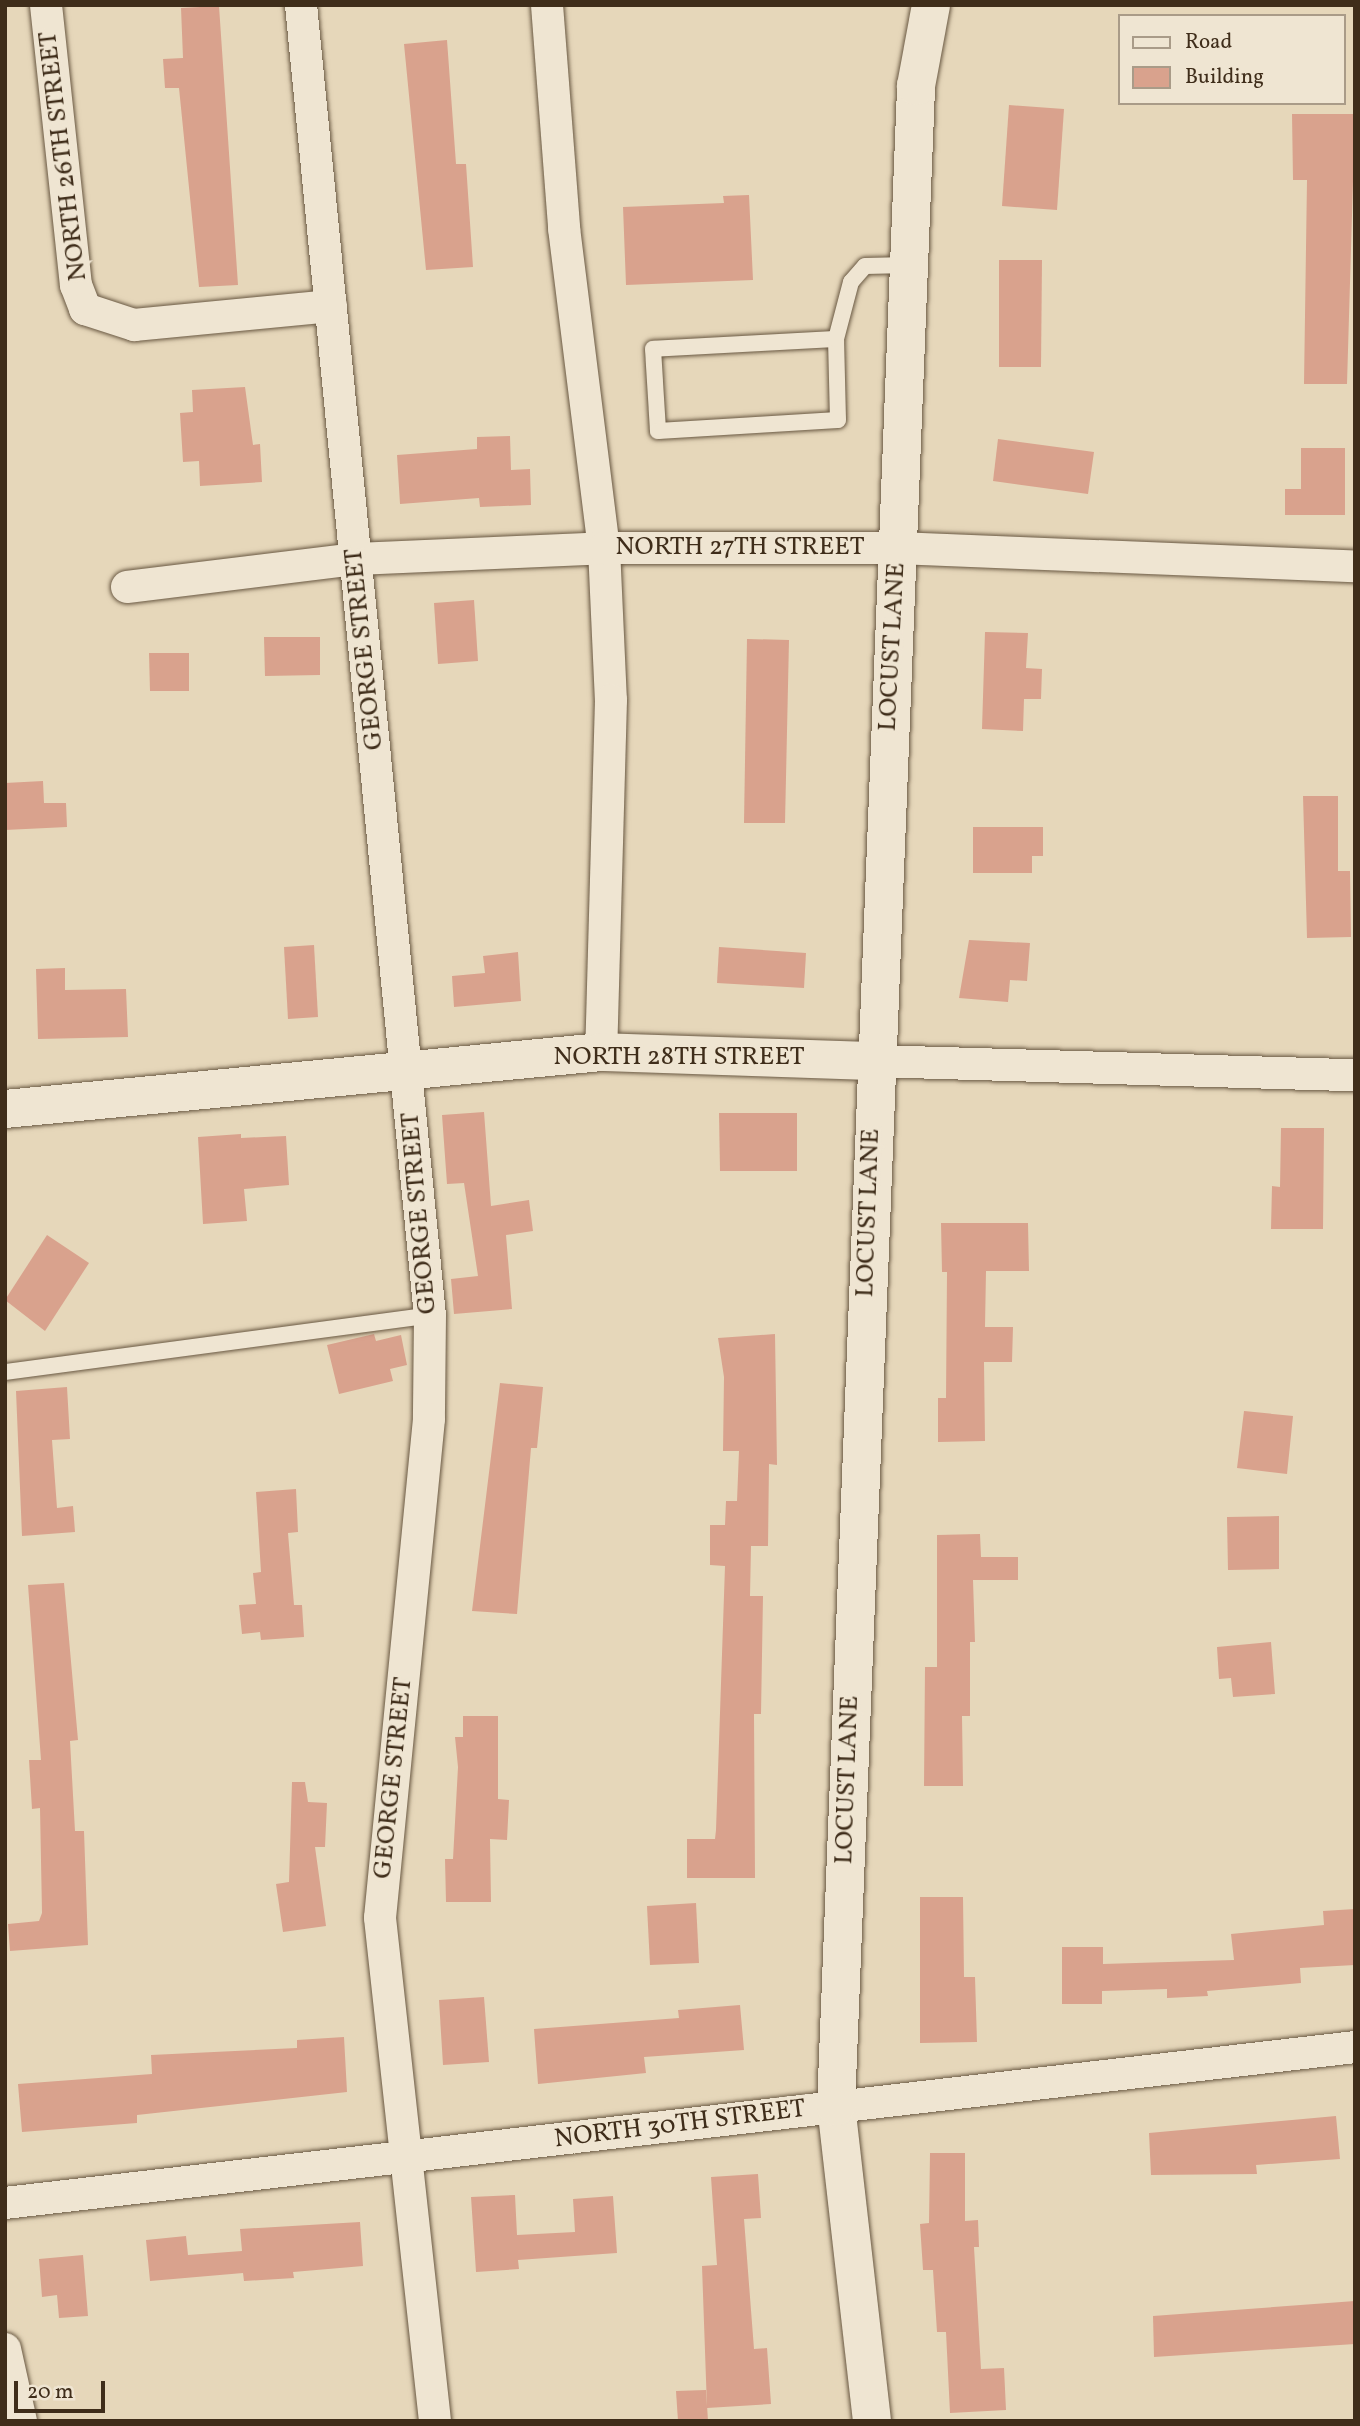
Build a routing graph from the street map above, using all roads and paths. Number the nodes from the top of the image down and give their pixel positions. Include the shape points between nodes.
1 (46, 5) edge
2 (301, 5) edge
3 (547, 5) edge
4 (931, 5) edge
5 (908, 265) junction
6 (331, 306) junction
7 (836, 340) junction
8 (604, 548) junction
9 (897, 548) junction
10 (356, 559) junction
11 (1355, 566) edge
12 (127, 587) dead end
13 (601, 1052) junction
14 (874, 1061) junction
15 (407, 1068) junction
16 (1355, 1075) edge
17 (5, 1109) edge
18 (430, 1315) junction
19 (5, 1372) edge
20 (1355, 2047) edge
21 (836, 2107) junction
22 (405, 2157) junction
23 (5, 2203) edge
24 (5, 2349) edge
25 (21, 2421) edge
26 (435, 2421) edge
27 (872, 2421) edge

1 - 6 street, NORTH 26TH STREET via 76,285 85,309 134,325
2 - 6 street, GEORGE STREET
3 - 8 street via 564,228
4 - 5 street, LOCUST LANE via 916,86
5 - 7 lane via 865,265 851,282
5 - 9 street, LOCUST LANE
6 - 10 street, GEORGE STREET
7 - 7 lane via 838,420 658,431 653,349
8 - 9 street, NORTH 27TH STREET
8 - 10 street, NORTH 27TH STREET
8 - 13 street via 611,701
9 - 11 street, NORTH 27TH STREET
9 - 14 street, LOCUST LANE
10 - 12 street, NORTH 27TH STREET
10 - 15 street, GEORGE STREET
13 - 14 street, NORTH 28TH STREET
13 - 15 street, NORTH 28TH STREET
14 - 16 street, NORTH 28TH STREET
14 - 21 street, LOCUST LANE
15 - 17 street, NORTH 28TH STREET
15 - 18 street, GEORGE STREET
18 - 19 lane
18 - 22 street, GEORGE STREET via 429,1419 380,1919
20 - 21 street, NORTH 30TH STREET
21 - 22 street, NORTH 30TH STREET
21 - 27 street, LOCUST LANE
22 - 23 street, NORTH 30TH STREET
22 - 26 street, GEORGE STREET
24 - 25 street

